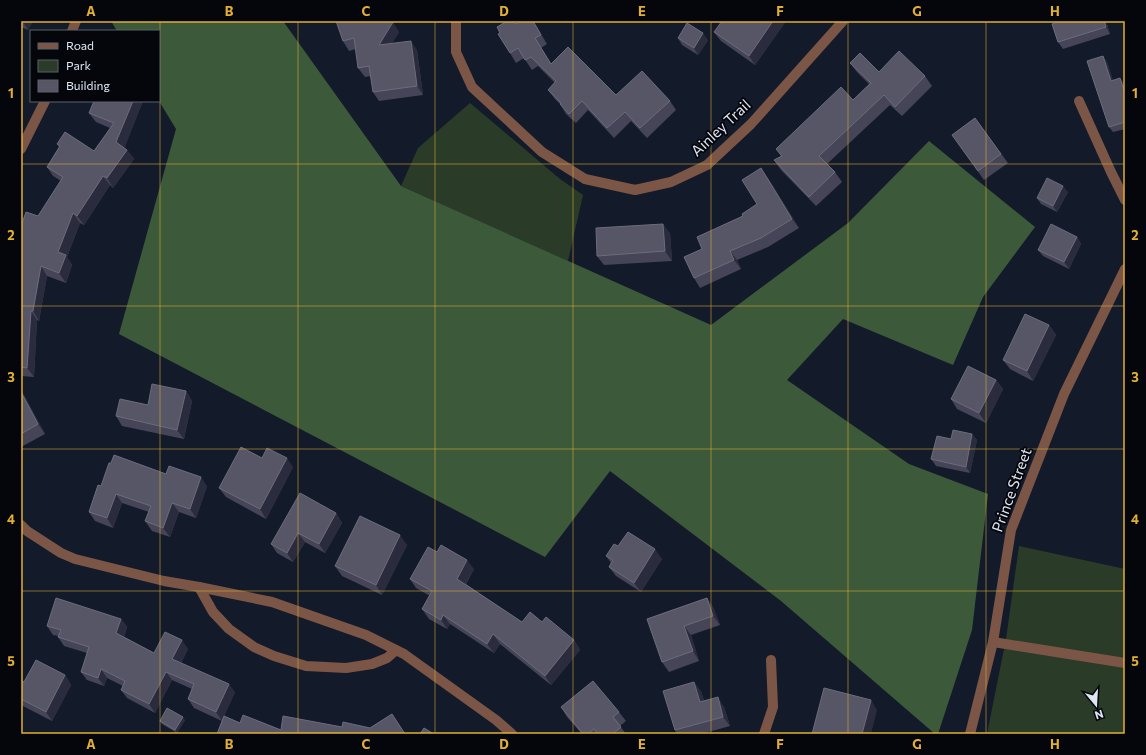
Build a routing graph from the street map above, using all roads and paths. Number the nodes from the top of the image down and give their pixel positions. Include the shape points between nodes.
1 (456, 21) edge
2 (843, 21) edge
3 (1079, 101) dead end
4 (44, 102) edge
5 (21, 149) edge
6 (1125, 200) edge
7 (1125, 269) edge
8 (21, 525) edge
9 (199, 586) junction
10 (993, 642) junction
11 (396, 650) junction
12 (771, 660) dead end
13 (1125, 663) edge
14 (512, 734) edge
15 (764, 734) edge
16 (970, 734) edge

1 - 2 street, Ainley Trail via 456,52 472,87 542,152 585,179 635,190 672,182 707,166 751,124
3 - 6 street
4 - 5 street
7 - 10 street, Prince Street via 1064,394 1011,530
8 - 9 street via 61,553 75,559 164,581
9 - 11 street via 272,602 366,634
9 - 11 street via 213,612 229,629 254,647 274,656 306,666 346,668 372,664 387,658
10 - 13 street
10 - 16 street, Prince Street
11 - 14 street
12 - 15 street via 773,706

